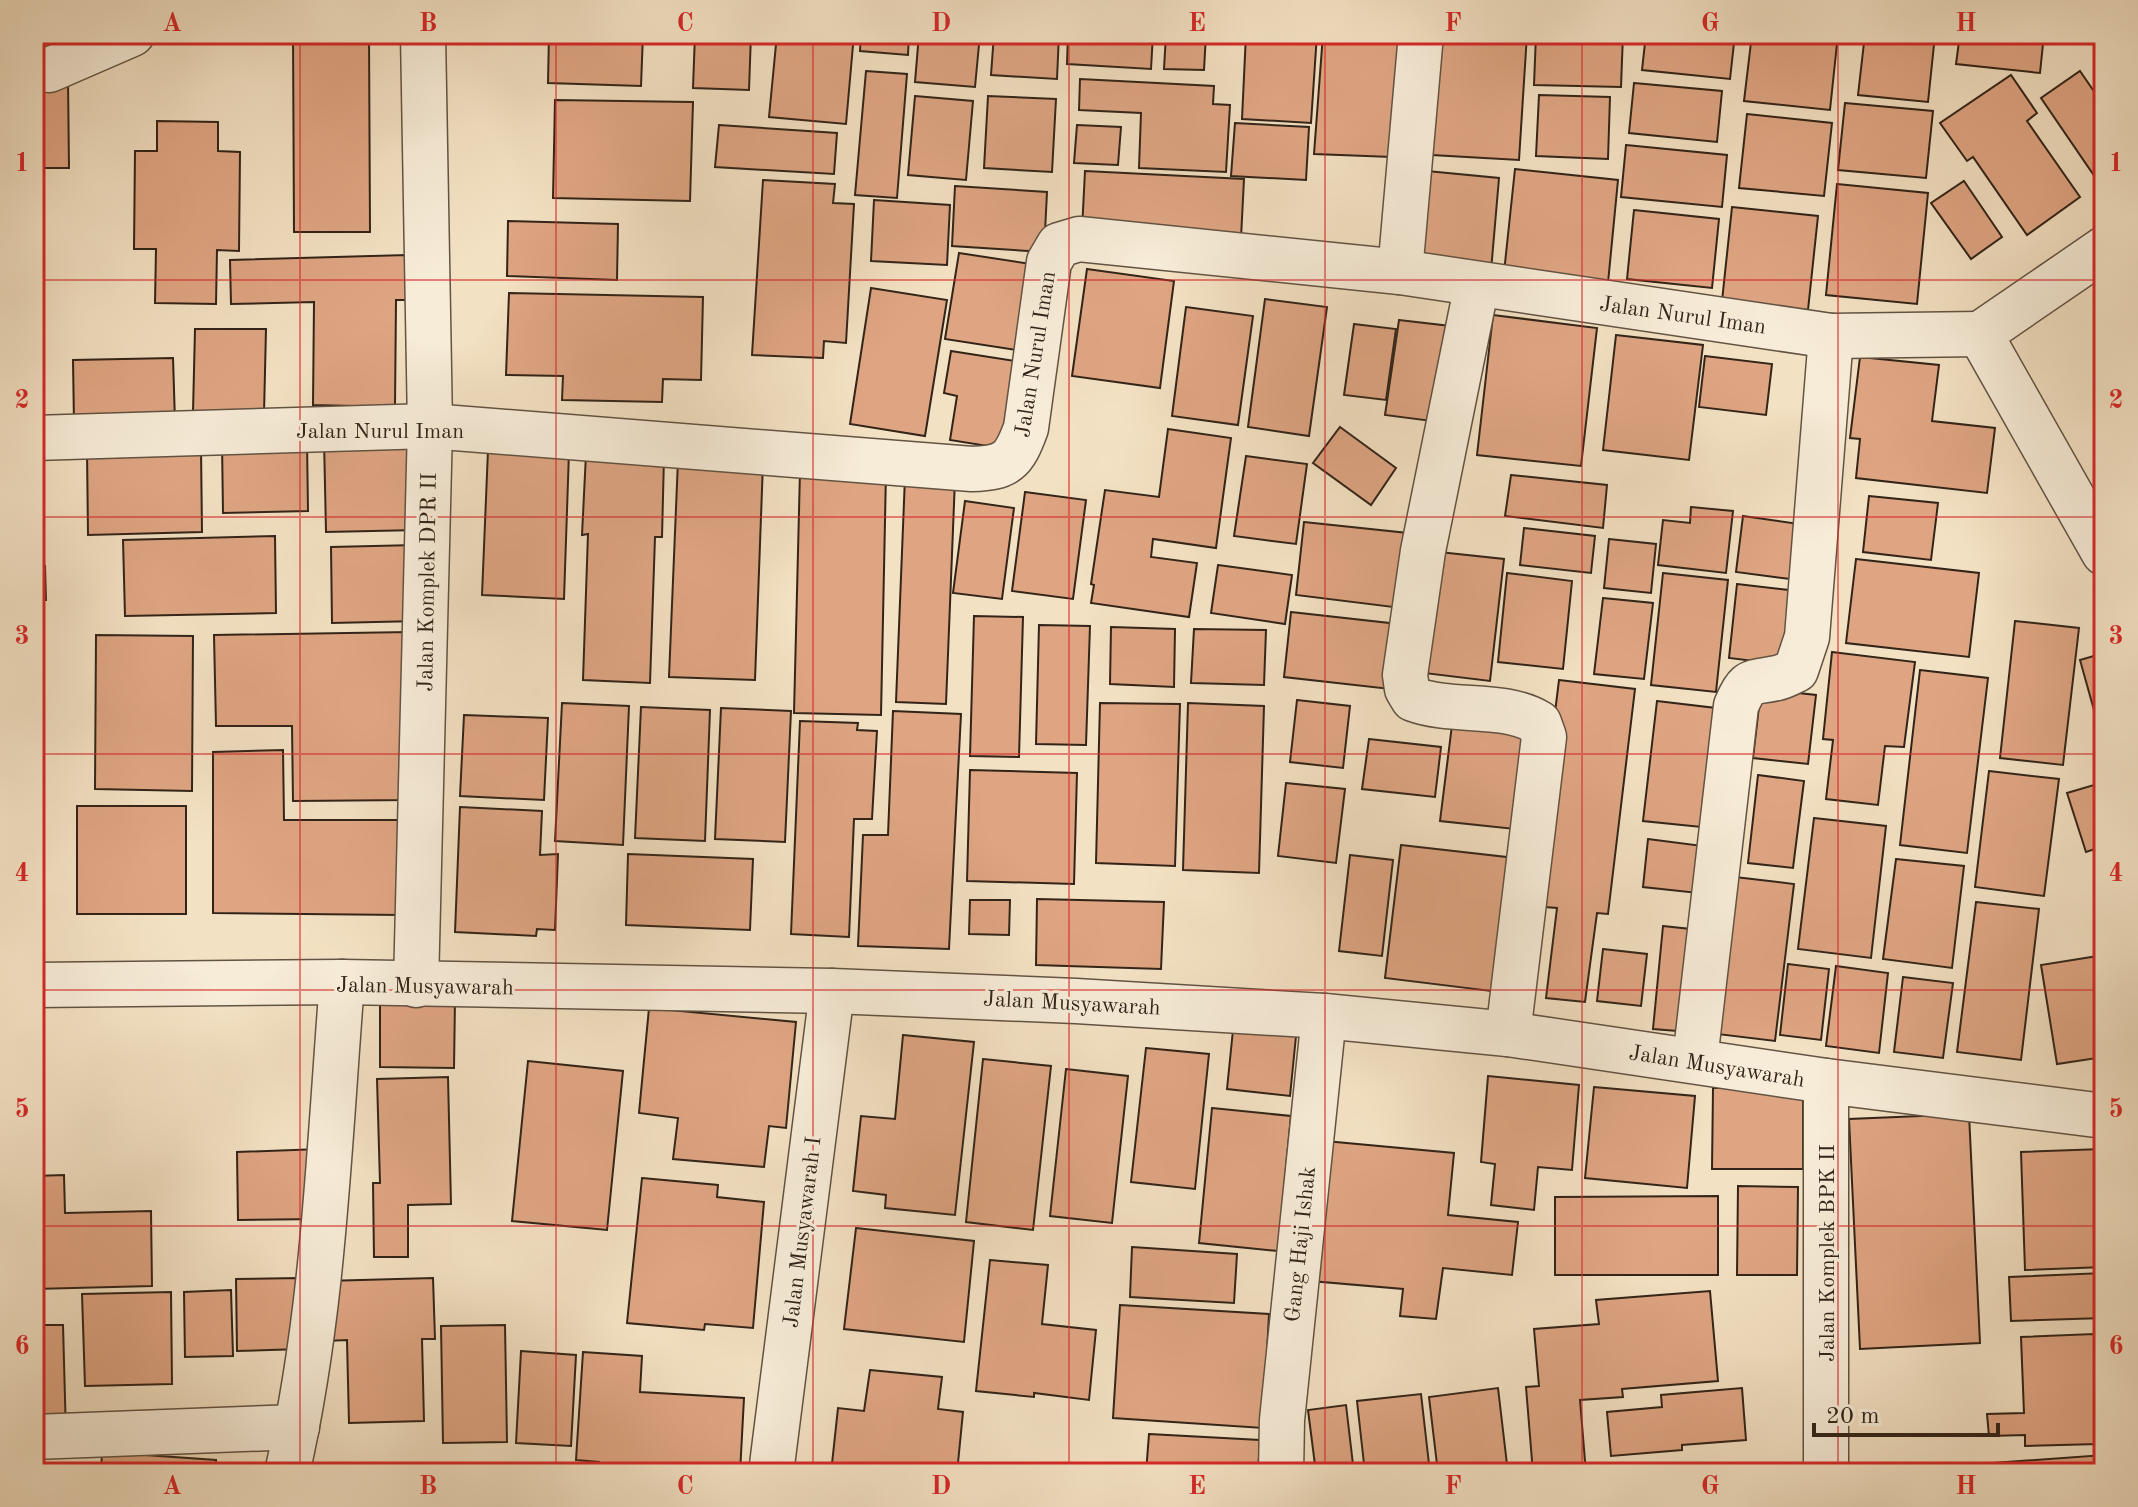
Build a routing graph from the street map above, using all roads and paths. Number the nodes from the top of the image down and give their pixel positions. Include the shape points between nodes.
1 (132, 34) edge
2 (423, 34) edge
3 (1421, 34) edge
4 (49, 70) dead end
5 (2104, 249) edge
6 (1400, 272) junction
7 (1477, 284) junction
8 (1980, 334) junction
9 (1831, 336) junction
10 (430, 426) junction
11 (34, 438) edge
12 (2104, 553) edge
13 (342, 982) junction
14 (34, 985) edge
15 (416, 985) junction
16 (832, 991) junction
17 (1324, 1016) junction
18 (1508, 1034) junction
19 (1695, 1060) junction
20 (1826, 1081) junction
21 (2104, 1116) edge
22 (297, 1427) junction
23 (34, 1437) edge
24 (287, 1473) edge
25 (771, 1473) edge
26 (1281, 1473) edge
27 (1826, 1473) edge

1 - 4 street
2 - 10 street, Jalan Komplek DPR II
3 - 6 street
5 - 8 street
6 - 7 street, Jalan Nurul Iman
6 - 10 street, Jalan Nurul Iman via 1066,241 1049,262 1026,428 1018,450 995,468
7 - 9 street, Jalan Nurul Iman
7 - 18 street via 1423,551 1405,675 1413,699 1525,714 1539,723 1544,737
8 - 9 street, Jalan Nurul Iman
8 - 12 street
9 - 19 street via 1807,637 1796,670 1742,689 1736,706
10 - 11 street, Jalan Nurul Iman
10 - 15 street, Jalan Komplek DPR II
13 - 14 street, Jalan Musyawarah
13 - 15 street, Jalan Musyawarah
13 - 22 street via 319,1279
15 - 16 street, Jalan Musyawarah
16 - 17 street, Jalan Musyawarah
16 - 25 street, Jalan Musyawarah I
17 - 18 street, Jalan Musyawarah
17 - 26 street, Gang Haji Ishak
18 - 19 street, Jalan Musyawarah
19 - 20 street, Jalan Musyawarah
20 - 21 street, Jalan Musyawarah
20 - 27 street, Jalan Komplek BPK II
22 - 23 street
22 - 24 street

